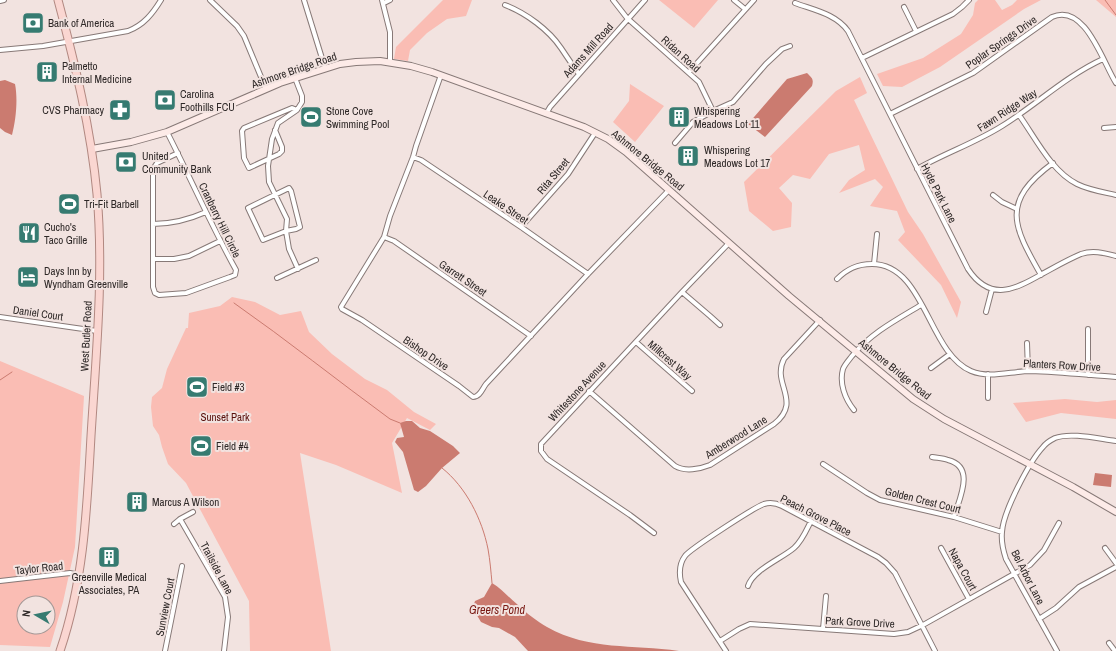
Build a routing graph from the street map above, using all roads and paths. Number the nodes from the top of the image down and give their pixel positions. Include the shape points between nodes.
1 (4, 0) edge
2 (58, 0) edge
3 (161, 0) edge
4 (210, 0) edge
5 (304, 0) edge
6 (390, 0) edge
7 (613, 0) edge
8 (645, 0) edge
9 (734, 0) edge
10 (754, 0) edge
11 (969, 0) edge
12 (0, 2) edge
13 (383, 2) edge
14 (795, 3) dead end
15 (505, 5) dead end
16 (904, 7) dead end
17 (745, 9) junction
18 (627, 18) junction
19 (916, 31) junction
20 (68, 42) junction
21 (790, 46) dead end
22 (0, 50) edge
23 (862, 58) junction
24 (1103, 59) junction
25 (390, 62) junction
26 (325, 68) junction
27 (689, 72) junction
28 (579, 74) junction
29 (441, 75) junction
30 (295, 78) junction
31 (1116, 83) edge
32 (266, 88) junction
33 (297, 110) junction
34 (713, 111) junction
35 (546, 114) junction
36 (890, 114) junction
37 (1019, 115) junction
38 (1116, 127) edge
39 (1104, 128) dead end
40 (274, 130) junction
41 (167, 132) junction
42 (595, 133) junction
43 (675, 143) dead end
44 (92, 149) junction
45 (178, 153) junction
46 (413, 157) junction
47 (269, 158) junction
48 (1053, 163) junction
49 (917, 169) junction
50 (669, 190) junction
51 (275, 195) junction
52 (993, 195) dead end
53 (1116, 195) edge
54 (1017, 209) junction
55 (206, 212) junction
56 (153, 224) junction
57 (521, 227) junction
58 (286, 231) junction
59 (877, 234) dead end
60 (384, 237) junction
61 (220, 241) junction
62 (729, 243) junction
63 (1116, 256) edge
64 (154, 259) junction
65 (316, 260) dead end
66 (874, 264) junction
67 (298, 269) junction
68 (588, 274) junction
69 (1041, 275) junction
70 (277, 278) dead end
71 (836, 279) dead end
72 (992, 289) junction
73 (682, 292) junction
74 (922, 305) junction
75 (986, 312) dead end
76 (0, 316) edge
77 (820, 320) junction
78 (720, 326) dead end
79 (1088, 329) dead end
80 (97, 331) junction
81 (531, 336) junction
82 (636, 342) junction
83 (1027, 343) dead end
84 (856, 351) junction
85 (950, 354) junction
86 (931, 368) dead end
87 (1028, 371) junction
88 (988, 374) junction
89 (1088, 375) junction
90 (1116, 377) edge
91 (692, 391) dead end
92 (589, 392) junction
93 (988, 398) dead end
94 (854, 410) dead end
95 (1116, 441) edge
96 (932, 457) dead end
97 (823, 464) dead end
98 (1030, 465) junction
99 (192, 512) dead end
100 (1116, 512) edge
101 (954, 517) junction
102 (180, 520) junction
103 (811, 521) junction
104 (1058, 523) dead end
105 (174, 524) dead end
106 (1002, 532) junction
107 (654, 533) dead end
108 (941, 548) dead end
109 (1105, 548) dead end
110 (1116, 563) edge
111 (182, 566) dead end
112 (1116, 567) edge
113 (1014, 574) junction
114 (79, 576) junction
115 (0, 580) edge
116 (748, 586) dead end
117 (826, 596) dead end
118 (969, 600) junction
119 (1039, 619) junction
120 (923, 625) junction
121 (823, 629) junction
122 (720, 641) junction
123 (1109, 643) dead end
124 (60, 651) edge
125 (165, 651) edge
126 (224, 651) edge
127 (726, 651) edge
128 (935, 651) edge
129 (1057, 651) edge
130 (1115, 651) edge

1 - 12 street
2 - 20 main road, West Butler Road
3 - 20 street via 146,20 132,30
4 - 32 street via 244,36
5 - 26 street
6 - 13 street
7 - 18 street, Ridan Road
8 - 18 street, Adams Mill Road
9 - 17 street
10 - 17 street
11 - 19 street via 953,14
13 - 25 street via 390,32
14 - 23 street, Hyde Park Lane via 840,22 848,31
15 - 28 street via 518,11 548,33
16 - 19 street
17 - 27 street
18 - 27 street, Ridan Road
18 - 28 street, Adams Mill Road
19 - 23 street
20 - 22 street
20 - 44 main road, West Butler Road
21 - 34 street via 782,49 766,64 733,102
23 - 36 street, Hyde Park Lane
24 - 31 street, Poplar Springs Drive
24 - 36 street, Poplar Springs Drive via 1092,37 1076,20 1068,15 1057,15 973,73
24 - 37 street, Fawn Ridge Way via 1078,73
25 - 26 main road, Ashmore Bridge Road via 356,62
25 - 29 main road, Ashmore Bridge Road
26 - 30 main road, Ashmore Bridge Road
27 - 34 street, Ridan Road via 702,87
28 - 35 street, Adams Mill Road
29 - 35 main road, Ashmore Bridge Road
29 - 46 street, Bishop Drive
30 - 32 main road, Ashmore Bridge Road
30 - 33 street via 302,96 302,102
32 - 41 main road, Ashmore Bridge Road
33 - 40 street via 278,123
33 - 47 street via 292,108 242,131 244,158 249,168
34 - 43 street via 694,122
35 - 42 main road, Ashmore Bridge Road
36 - 49 street, Hyde Park Lane
37 - 48 street
37 - 49 street, Fawn Ridge Way via 992,132
38 - 39 street
40 - 47 street
40 - 47 street via 280,140 282,151
41 - 44 main road, Ashmore Bridge Road
41 - 45 street, Cranberry Hill Circle
42 - 50 main road, Ashmore Bridge Road via 616,145
42 - 57 street, Rita Street via 568,174
44 - 80 main road, West Butler Road via 100,237
45 - 55 street, Cranberry Hill Circle
45 - 56 street, Cranberry Hill Circle via 157,163 153,169
46 - 57 street, Leake Street
46 - 60 street, Bishop Drive via 392,209
47 - 51 street via 269,182
48 - 53 street via 1076,183
48 - 54 street via 1029,183
49 - 72 street, Hyde Park Lane via 968,270 977,280
50 - 62 main road, Ashmore Bridge Road
50 - 68 street, Bishop Drive
51 - 58 street via 287,219
51 - 58 street via 289,188 291,191 300,227
51 - 58 street via 248,208 263,240
52 - 54 street
54 - 69 street via 1021,236
55 - 56 street via 176,223
55 - 61 street, Cranberry Hill Circle
56 - 64 street, Cranberry Hill Circle
57 - 68 street, Leake Street
58 - 67 street via 289,249
59 - 66 street
60 - 81 street, Garrett Street via 394,241
60 - 81 street, Bishop Drive via 341,307 470,395 474,397 479,394
61 - 64 street via 189,256
61 - 64 street, Cranberry Hill Circle via 236,270 235,275 186,293 155,293
62 - 73 street, Whitestone Avenue
62 - 77 main road, Ashmore Bridge Road
63 - 69 street via 1087,252
65 - 67 street
66 - 71 street via 854,266
66 - 74 street, Planters Row Drive via 887,266 901,275
67 - 70 street
68 - 81 street, Bishop Drive
69 - 72 street via 1015,288
72 - 75 street
73 - 78 street
73 - 82 street, Whitestone Avenue
74 - 84 street via 879,330
74 - 85 street, Planters Row Drive
76 - 80 street, Daniel Court
77 - 84 main road, Ashmore Bridge Road
77 - 92 street, Amberwood Lane via 782,363 781,377 787,403 782,417 704,467 684,469 675,466
79 - 89 street
80 - 114 main road, West Butler Road via 86,522
82 - 91 street, Millcrest Way
82 - 92 street, Whitestone Avenue
83 - 87 street
84 - 94 street via 844,366 842,376 844,393
84 - 98 main road, Ashmore Bridge Road via 926,408
85 - 86 street
85 - 88 street, Planters Row Drive via 966,369
87 - 88 street, Planters Row Drive
87 - 89 street, Planters Row Drive
88 - 93 street
89 - 90 street, Planters Row Drive
92 - 107 street, Whitestone Avenue via 543,440 541,451 547,459
95 - 98 street, Bel Arbor Lane via 1061,436 1043,446
96 - 101 street via 952,462 963,474 964,486
97 - 101 street, Golden Crest Court via 880,500
98 - 100 main road, Ashmore Bridge Road
98 - 106 street, Bel Arbor Lane via 1006,513
99 - 102 street
101 - 106 street, Golden Crest Court
102 - 105 street
102 - 126 street, Trailside Lane via 225,597 228,616
103 - 116 street via 798,544 751,578
103 - 120 street, Peach Grove Place via 886,563 895,574
103 - 122 street, Peach Grove Place via 782,506 766,504 751,511 684,556 680,568 681,582
104 - 113 street, Park Grove Drive via 1040,555 1030,565
106 - 113 street, Bel Arbor Lane via 1004,554
108 - 118 street, Napa Court
109 - 110 street
111 - 125 street, Sunview Court
112 - 119 street via 1079,587 1056,608
113 - 118 street, Park Grove Drive
113 - 119 street, Bel Arbor Lane
114 - 115 street, Taylor Road via 70,573
114 - 124 main road, West Butler Road via 74,605
117 - 121 street
118 - 120 street, Park Grove Drive
119 - 129 street, Bel Arbor Lane
120 - 121 street, Park Grove Drive via 908,632 894,634
120 - 128 street, Peach Grove Place
121 - 122 street, Park Grove Drive via 750,624
122 - 127 street, Peach Grove Place
123 - 130 street

